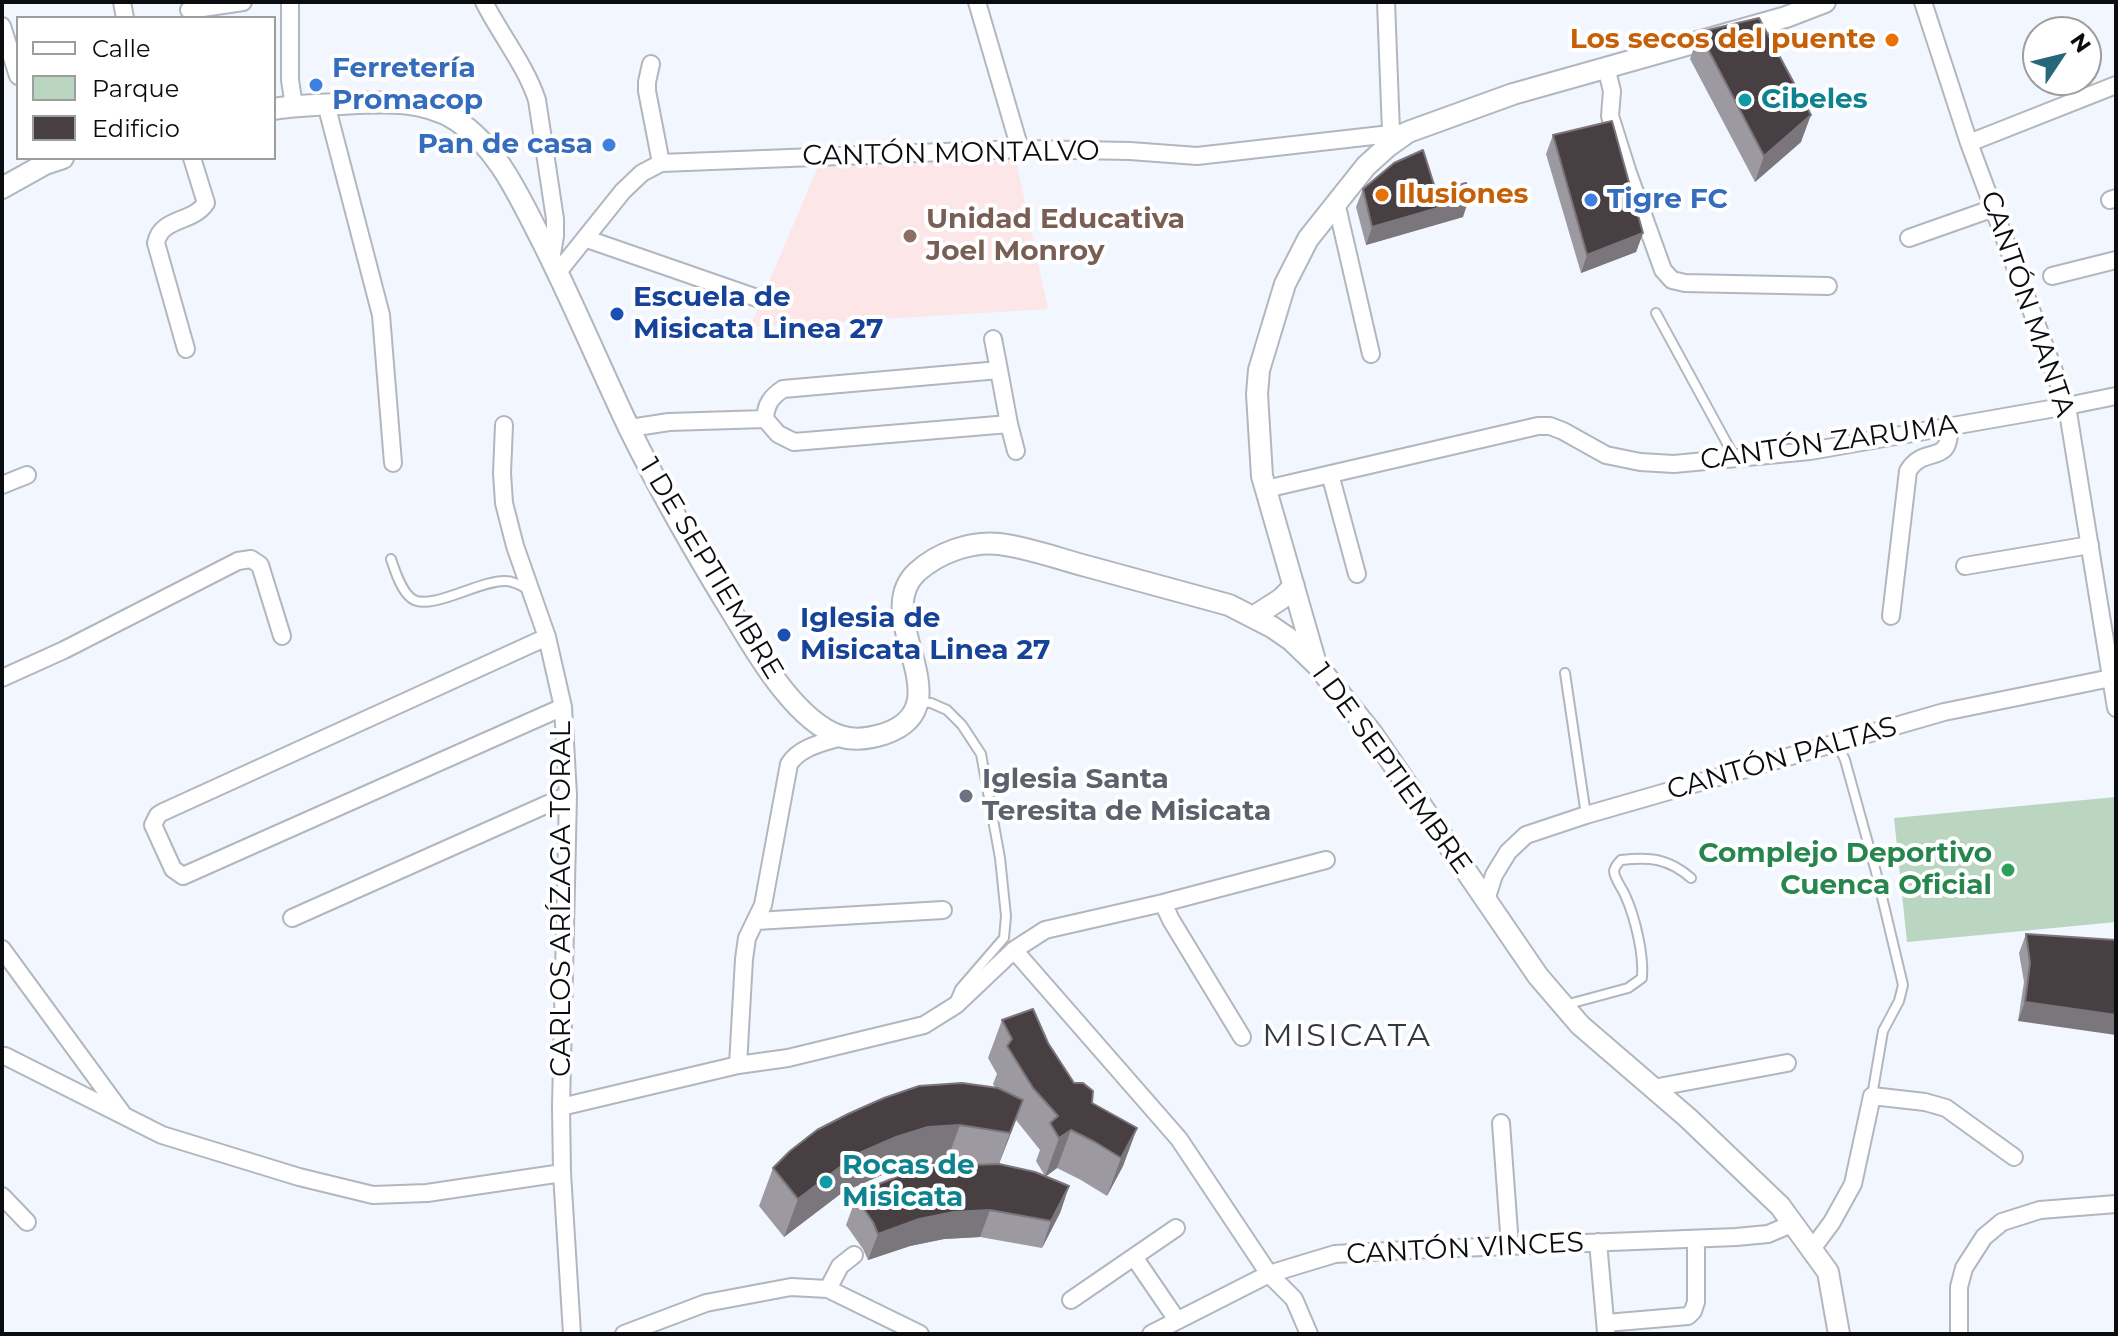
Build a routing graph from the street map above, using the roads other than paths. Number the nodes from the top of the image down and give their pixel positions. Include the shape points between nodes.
1 (243, 2) edge
2 (290, 2) edge
3 (484, 2) edge
4 (977, 2) edge
5 (1386, 2) edge
6 (1825, 2) edge
7 (1923, 2) edge
8 (1799, 7) edge
9 (189, 10) dead end
10 (2, 26) edge
11 (651, 64) dead end
12 (1606, 67) junction
13 (16, 70) edge
14 (2116, 85) edge
15 (326, 104) junction
16 (284, 107) edge
17 (1399, 132) junction
18 (1969, 143) junction
19 (1020, 149) junction
20 (50, 160) edge
21 (193, 160) edge
22 (661, 163) junction
23 (2, 188) edge
24 (1336, 202) junction
25 (1994, 208) junction
26 (1909, 238) dead end
27 (587, 239) junction
28 (2116, 260) edge
29 (555, 266) junction
30 (2052, 276) dead end
31 (1828, 286) dead end
32 (757, 298) dead end
33 (1656, 313) dead end
34 (993, 339) dead end
35 (186, 349) dead end
36 (1371, 354) dead end
37 (999, 370) junction
38 (2116, 396) edge
39 (2067, 406) junction
40 (765, 419) junction
41 (1009, 424) junction
42 (504, 425) dead end
43 (1949, 427) junction
44 (630, 428) junction
45 (1016, 451) dead end
46 (1736, 459) junction
47 (393, 463) dead end
48 (1330, 474) junction
49 (27, 475) dead end
50 (2, 485) edge
51 (1266, 489) junction
52 (2090, 545) junction
53 (391, 559) dead end
54 (1965, 566) dead end
55 (1357, 574) dead end
56 (1294, 586) junction
57 (530, 591) junction
58 (1891, 616) dead end
59 (1253, 617) junction
60 (282, 636) dead end
61 (547, 637) junction
62 (1316, 664) junction
63 (1565, 673) dead end
64 (2114, 677) edge
65 (2, 678) edge
66 (919, 702) junction
67 (563, 707) junction
68 (2116, 708) edge
69 (841, 737) junction
70 (1837, 743) junction
71 (568, 795) junction
72 (1586, 815) junction
73 (1326, 860) dead end
74 (1691, 878) dead end
75 (1486, 900) junction
76 (1163, 903) junction
77 (943, 910) dead end
78 (292, 918) dead end
79 (756, 921) junction
80 (2, 949) edge
81 (1014, 950) junction
82 (956, 1005) junction
83 (1563, 1006) junction
84 (1242, 1037) dead end
85 (2, 1056) edge
86 (1787, 1063) dead end
87 (738, 1065) junction
88 (1653, 1088) junction
89 (1872, 1096) junction
90 (561, 1107) junction
91 (126, 1118) junction
92 (1501, 1123) dead end
93 (2014, 1157) dead end
94 (562, 1173) junction
95 (2, 1196) edge
96 (2116, 1204) edge
97 (27, 1222) dead end
98 (1794, 1223) junction
99 (1176, 1228) dead end
100 (1696, 1239) junction
101 (1598, 1242) junction
102 (1510, 1246) junction
103 (1812, 1249) junction
104 (854, 1255) dead end
105 (1134, 1257) junction
106 (1269, 1274) junction
107 (828, 1289) junction
108 (1071, 1300) dead end
109 (1177, 1320) junction
110 (1606, 1328) edge
111 (572, 1334) edge
112 (624, 1334) edge
113 (920, 1334) edge
114 (1151, 1334) edge
115 (1309, 1334) edge
116 (1839, 1334) edge
117 (1959, 1334) edge

1 - 9 street
2 - 16 street via 290,80
3 - 29 street via 537,100 555,219
4 - 19 street
5 - 17 street
6 - 8 street
7 - 18 street, CANTÓN MANTA
8 - 12 street
10 - 13 street
11 - 22 street via 647,91
12 - 17 street
12 - 31 street via 1612,91 1610,116 1663,270 1672,280
14 - 18 street
15 - 16 street, 1 DE SEPTIEMBRE
15 - 29 street, 1 DE SEPTIEMBRE via 421,105 455,119 495,157
15 - 47 street via 381,315
17 - 19 street, CANTÓN MONTALVO via 1197,156
17 - 24 street
18 - 25 street, CANTÓN MANTA
19 - 22 street, CANTÓN MONTALVO
20 - 23 street
21 - 35 street via 204,208 162,228 156,243
22 - 27 street via 623,191
24 - 36 street
24 - 51 street via 1308,239 1285,284 1259,370
25 - 26 street
25 - 39 street, CANTÓN MANTA
27 - 29 street
27 - 32 street
28 - 30 street
29 - 44 street, 1 DE SEPTIEMBRE
33 - 46 lane
34 - 37 street
37 - 40 street via 783,389 766,407
37 - 41 street
38 - 39 street, CANTÓN ZARUMA
39 - 43 street, CANTÓN ZARUMA
39 - 52 street, CANTÓN MANTA
40 - 41 street via 794,442
40 - 44 street
41 - 45 street
42 - 57 street, CARLOS ARÍZAGA TORAL via 504,503
43 - 46 street, CANTÓN ZARUMA
43 - 58 street via 1947,447 1919,459 1908,471
44 - 69 street, 1 DE SEPTIEMBRE via 682,531 773,678 802,711
46 - 48 street, CANTÓN ZARUMA via 1640,462 1606,455 1563,431 1538,426
48 - 51 street, CANTÓN ZARUMA
48 - 55 street
49 - 50 street
51 - 56 street
52 - 54 street
52 - 64 street, CANTÓN MANTA
53 - 57 lane via 408,596 418,602 494,581 509,581
56 - 59 street
56 - 62 street
57 - 61 street, CARLOS ARÍZAGA TORAL
59 - 62 street, 1 DE SEPTIEMBRE via 1291,640
59 - 66 street, 1 DE SEPTIEMBRE via 1229,605 1000,544 957,549 918,572 906,586 901,606
60 - 65 street via 260,565 251,559
61 - 67 street, CARLOS ARÍZAGA TORAL
61 - 67 street via 163,812 153,825 173,869 183,876
62 - 75 street, 1 DE SEPTIEMBRE via 1371,732
63 - 72 lane
64 - 68 street, CANTÓN MANTA
64 - 70 street, CANTÓN PALTAS via 1944,712
66 - 69 street via 911,718 895,730 874,737
66 - 82 lane via 947,710 981,754 1000,858 1004,938 960,989
67 - 71 street, CARLOS ARÍZAGA TORAL
69 - 79 street via 806,749 789,764
70 - 72 street, CANTÓN PALTAS
70 - 89 lane via 1903,985 1883,1031
71 - 78 street
71 - 90 street, CARLOS ARÍZAGA TORAL
72 - 75 street, CANTÓN PALTAS via 1526,835 1508,852
73 - 76 street
74 - 83 lane via 1660,859 1621,860 1614,872 1633,920 1642,978 1628,988
75 - 83 street, 1 DE SEPTIEMBRE
76 - 81 street via 1045,930
76 - 84 street
77 - 79 street
79 - 87 street via 744,959
80 - 91 street
81 - 82 street
81 - 106 street via 1179,1139
82 - 87 street via 924,1025
83 - 88 street, 1 DE SEPTIEMBRE
85 - 91 street
86 - 88 street
87 - 90 street
88 - 98 street, 1 DE SEPTIEMBRE
89 - 93 street via 1946,1108
89 - 103 street via 1853,1184
90 - 94 street, CARLOS ARÍZAGA TORAL
91 - 94 street via 162,1135 373,1195 427,1193
92 - 102 street
94 - 111 street, CARLOS ARÍZAGA TORAL
95 - 97 street
96 - 117 street via 2040,1210 2002,1222 1984,1237 1964,1268
98 - 100 street, CANTÓN VINCES via 1768,1234
98 - 103 street, 1 DE SEPTIEMBRE
99 - 105 street
100 - 101 street, CANTÓN VINCES
100 - 110 street via 1696,1302 1688,1316
101 - 102 street, CANTÓN VINCES
101 - 110 street
102 - 106 street, CANTÓN VINCES via 1335,1254
103 - 116 street, 1 DE SEPTIEMBRE via 1828,1272
104 - 107 street via 840,1266
105 - 108 street
105 - 109 street
106 - 109 street, CANTÓN VINCES
106 - 115 street via 1294,1299
107 - 112 street via 791,1287 706,1303
107 - 113 street
109 - 114 street, CANTÓN VINCES

